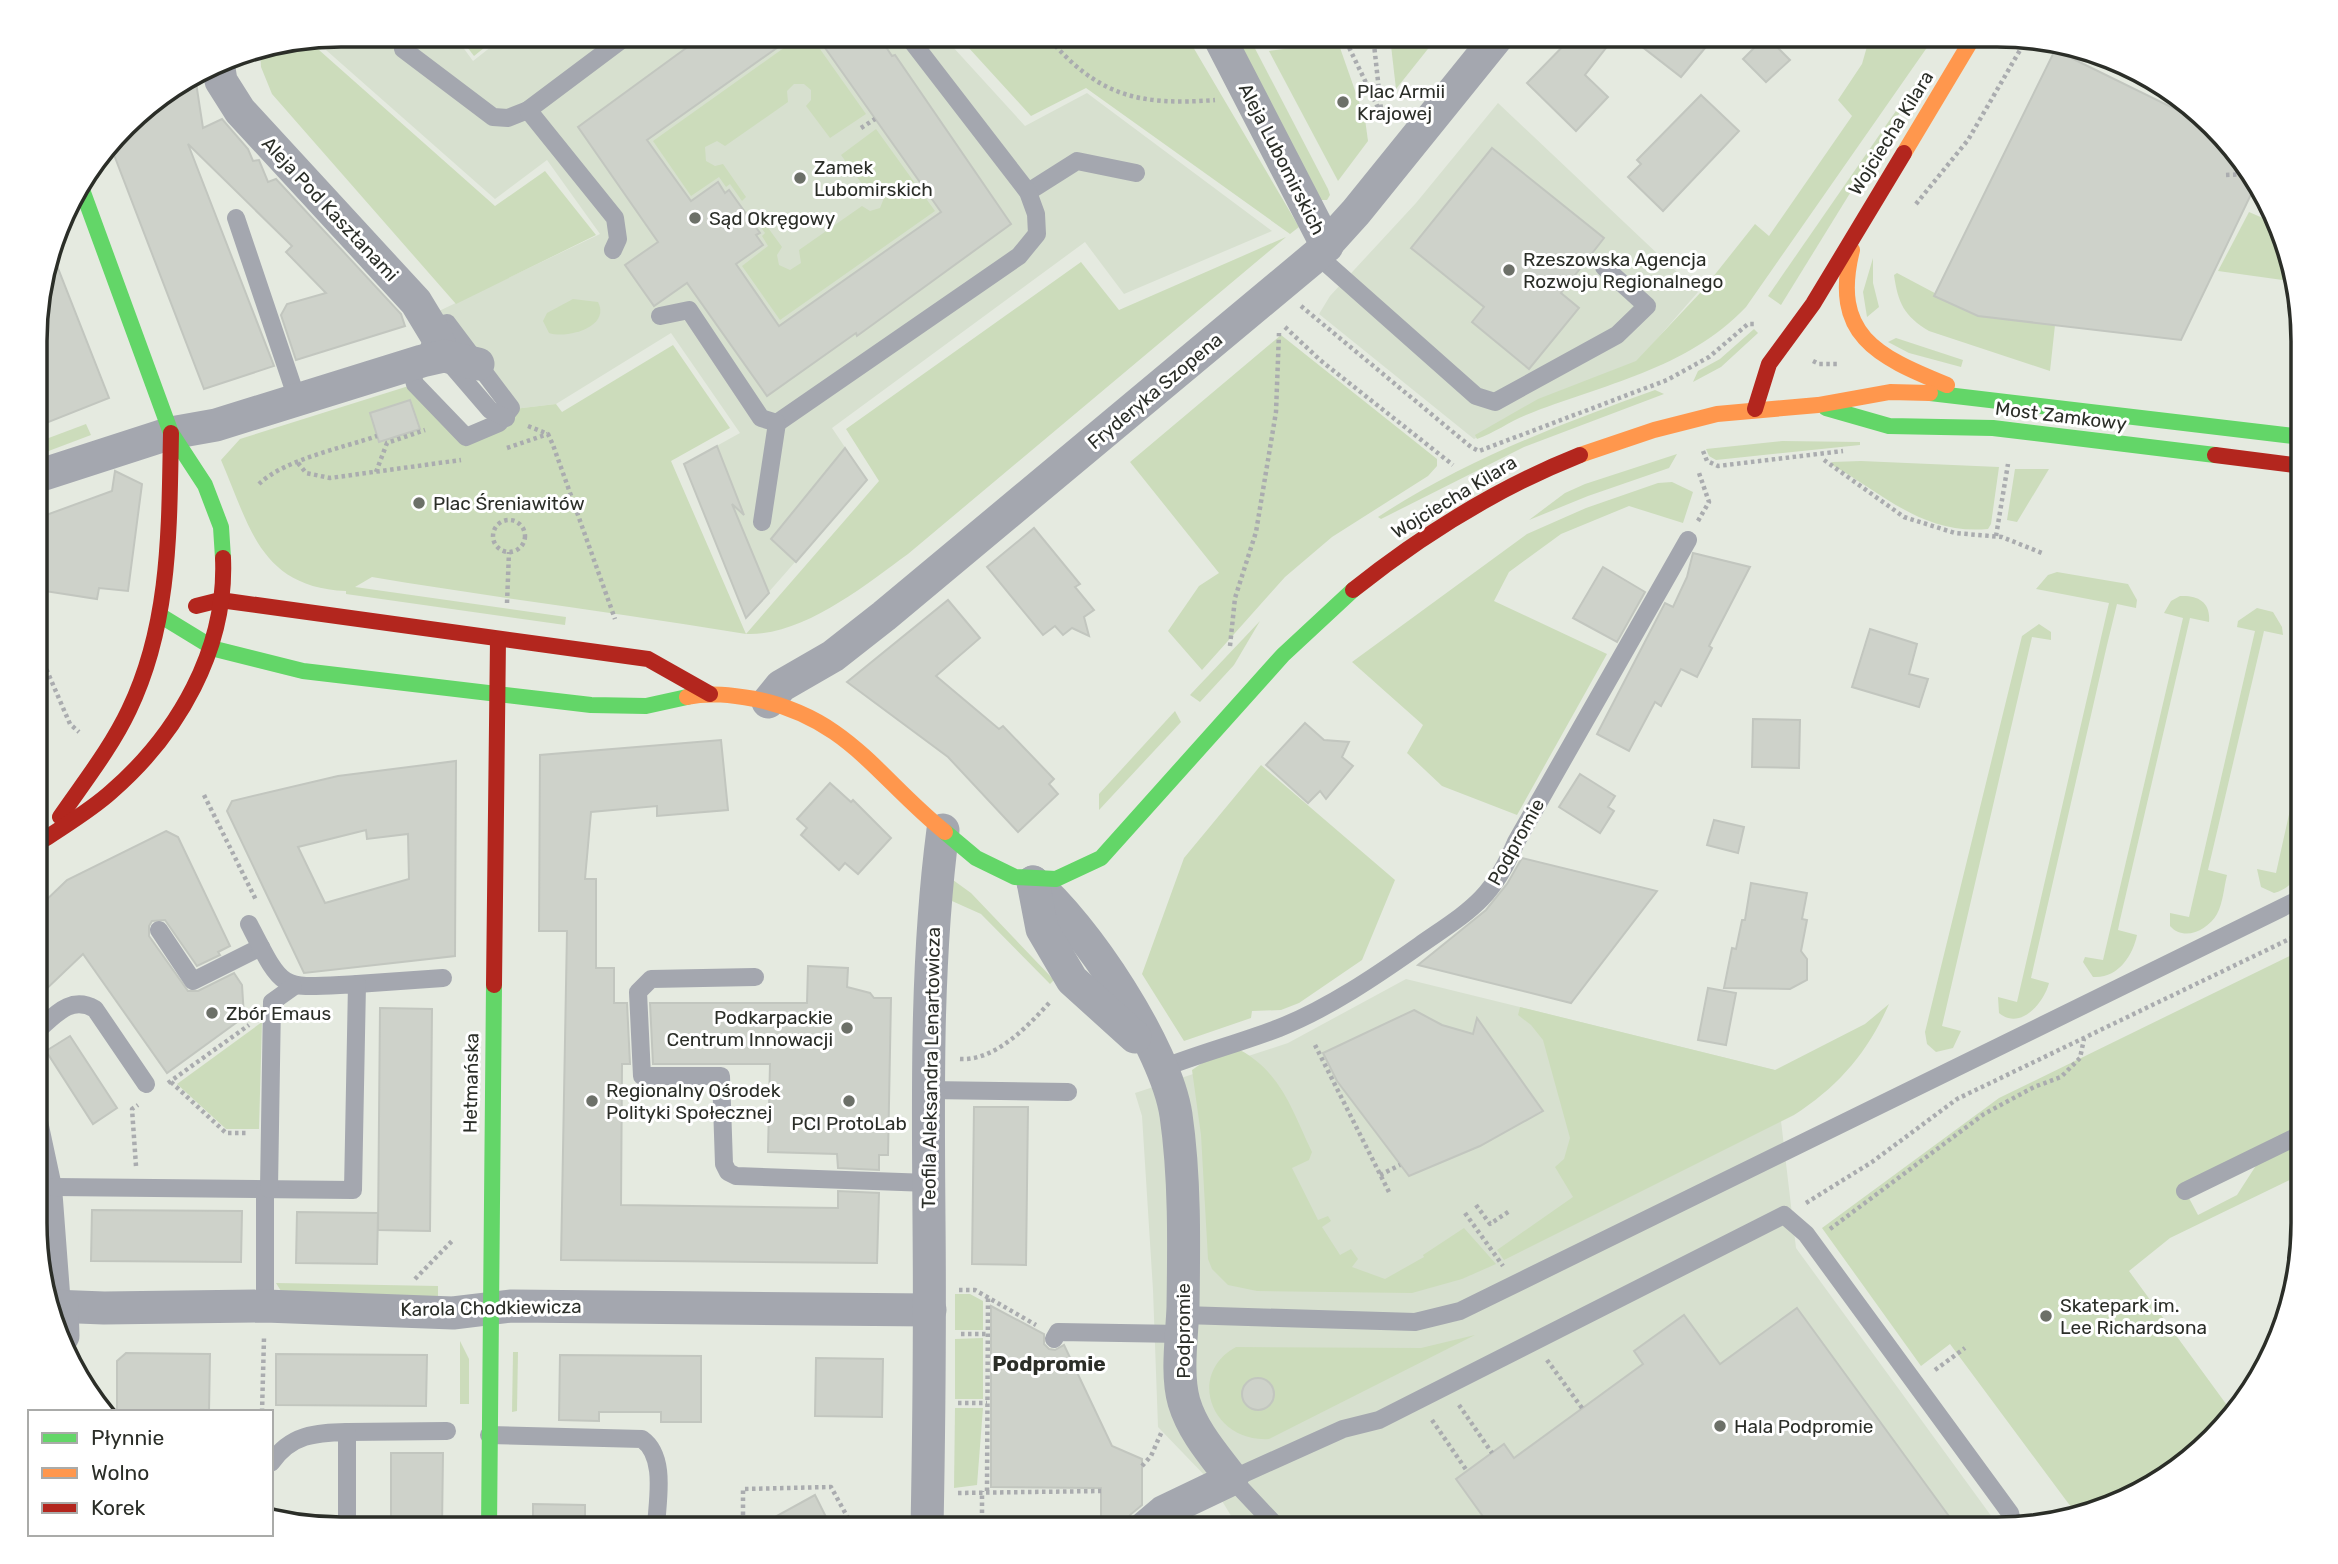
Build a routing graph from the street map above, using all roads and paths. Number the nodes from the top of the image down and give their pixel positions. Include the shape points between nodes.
1 (612, 47) edge
2 (916, 47) edge
3 (1059, 47) edge
4 (1224, 47) edge
5 (1350, 47) edge
6 (1374, 47) edge
7 (1490, 47) edge
8 (1967, 47) edge
9 (403, 49) dead end
10 (2021, 49) edge
11 (220, 74) edge
12 (1250, 97) junction
13 (528, 110) junction
14 (875, 119) dead end
15 (861, 128) dead end
16 (1136, 173) dead end
17 (2239, 174) edge
18 (2225, 175) dead end
19 (1028, 192) junction
20 (84, 199) edge
21 (1915, 206) dead end
22 (1865, 215) junction
23 (236, 218) dead end
24 (613, 250) dead end
25 (1322, 250) junction
26 (1604, 267) dead end
27 (660, 316) dead end
28 (1285, 327) dead end
29 (1279, 333) dead end
30 (434, 351) junction
31 (478, 364) joint
32 (1978, 398) junction
33 (297, 400) junction
34 (1817, 405) junction
35 (1755, 409) junction
36 (505, 418) junction
37 (777, 423) junction
38 (539, 429) dead end
39 (421, 431) dead end
40 (171, 433) junction
41 (548, 434) junction
42 (377, 436) dead end
43 (2291, 436) edge
44 (498, 451) dead end
45 (471, 458) dead end
46 (1824, 460) dead end
47 (298, 463) junction
48 (1453, 465) dead end
49 (2291, 465) edge
50 (2008, 467) dead end
51 (1698, 470) dead end
52 (376, 472) junction
53 (47, 473) edge
54 (259, 484) dead end
55 (1708, 506) dead end
56 (762, 522) dead end
57 (1996, 536) junction
58 (1688, 540) dead end
59 (509, 552) junction
60 (2042, 552) dead end
61 (220, 600) junction
62 (507, 604) dead end
63 (160, 616) junction
64 (617, 623) dead end
65 (498, 639) junction
66 (1230, 646) dead end
67 (212, 648) junction
68 (47, 671) edge
69 (497, 694) junction
70 (710, 694) junction
71 (768, 702) junction
72 (70, 724) dead end
73 (204, 795) dead end
74 (943, 830) junction
75 (47, 834) edge
76 (47, 839) edge
77 (1033, 882) junction
78 (2291, 903) edge
79 (257, 904) dead end
80 (249, 924) dead end
81 (159, 930) dead end
82 (2291, 938) edge
83 (261, 947) junction
84 (755, 977) dead end
85 (443, 978) dead end
86 (357, 984) junction
87 (293, 987) junction
88 (1055, 997) dead end
89 (272, 1008) junction
90 (47, 1022) edge
91 (2084, 1038) junction
92 (1315, 1045) dead end
93 (1159, 1061) junction
94 (928, 1074) junction
95 (170, 1082) junction
96 (150, 1091) junction
97 (1068, 1092) dead end
98 (250, 1133) dead end
99 (2291, 1139) edge
100 (47, 1159) edge
101 (1400, 1164) dead end
102 (1380, 1175) junction
103 (929, 1183) junction
104 (53, 1187) junction
105 (137, 1188) junction
106 (267, 1189) junction
107 (2185, 1191) dead end
108 (1390, 1194) dead end
109 (1821, 1196) dead end
110 (1476, 1205) dead end
111 (1511, 1210) dead end
112 (1465, 1213) dead end
113 (453, 1240) dead end
114 (1812, 1242) junction
115 (1503, 1266) dead end
116 (414, 1279) dead end
117 (988, 1297) junction
118 (58, 1303) edge
119 (265, 1306) junction
120 (491, 1308) junction
121 (944, 1311) junction
122 (62, 1315) edge
123 (1183, 1325) junction
124 (1038, 1326) dead end
125 (988, 1334) junction
126 (1054, 1339) dead end
127 (1534, 1342) junction
128 (1965, 1348) dead end
129 (1917, 1383) junction
130 (1447, 1385) junction
131 (1418, 1400) junction
132 (951, 1403) dead end
133 (987, 1403) junction
134 (1581, 1408) dead end
135 (262, 1410) edge
136 (1162, 1418) dead end
137 (447, 1431) dead end
138 (348, 1432) junction
139 (489, 1435) junction
140 (1492, 1453) dead end
141 (273, 1460) edge
142 (1142, 1466) dead end
143 (1467, 1471) dead end
144 (1232, 1479) junction
145 (1101, 1490) dead end
146 (984, 1491) junction
147 (950, 1493) dead end
148 (2011, 1516) edge
149 (347, 1517) edge
150 (489, 1517) edge
151 (656, 1517) edge
152 (743, 1517) edge
153 (847, 1517) edge
154 (928, 1517) edge
155 (982, 1517) edge
156 (1160, 1517) edge
157 (1268, 1517) edge

1 - 13 lane
2 - 19 lane
3 - 12 path via 1094,81 1134,99 1185,102
4 - 12 street, Aleja Lubomirskich
5 - 6 path via 1383,118
7 - 25 street, Fryderyka Szopena
8 - 22 main road, Wojciecha Kilara
9 - 13 lane via 493,117 508,118
10 - 21 path via 1968,140
11 - 30 street, Aleja Pod Kasztanami via 240,111 416,302
12 - 25 street, Aleja Lubomirskich
13 - 24 lane via 615,218 618,239
14 - 15 path
16 - 19 lane via 1077,161
17 - 18 path
19 - 37 lane via 1037,234 1019,256
20 - 40 main road
22 - 32 main road, Wojciecha Kilara via 1844,273 1846,306 1853,326 1887,359
22 - 35 main road, Wojciecha Kilara via 1813,304 1769,364
23 - 33 lane
25 - 26 lane via 1476,396 1495,402 1617,335 1647,306
25 - 71 street, Fryderyka Szopena via 884,616 833,656 781,686
27 - 37 lane via 690,310 761,418
28 - 48 path
29 - 66 path via 1276,412 1256,532 1235,598
30 - 31 street
30 - 33 street
30 - 36 lane via 490,410
30 - 36 lane via 414,377 415,384 466,437
31 - 36 lane via 511,408
32 - 34 main road, Most Zamkowy via 1897,392
32 - 43 main road, Most Zamkowy
33 - 40 street via 216,425
34 - 35 main road, Most Zamkowy
34 - 49 main road, Most Zamkowy via 1889,426 2048,435
35 - 77 main road, Wojciecha Kilara via 1679,423 1592,451 1499,491 1429,532 1348,594 1285,652 1101,858 1069,878
37 - 56 lane
38 - 41 path
39 - 52 path via 387,443
40 - 53 street
40 - 61 main road via 205,485 221,527
40 - 63 main road via 169,564
41 - 44 path
41 - 64 path
42 - 47 path
45 - 52 path
46 - 57 path via 1903,517 1955,533
47 - 52 path via 306,472 321,477
47 - 54 path
50 - 57 path
51 - 55 path
57 - 60 path
58 - 93 lane, Podpromie via 1506,865 1467,914 1379,975 1281,1027
59 - 59 path via 523,544 526,536 517,522 510,520 493,534 498,547
59 - 62 path
61 - 63 main road
61 - 65 main road
61 - 67 main road
63 - 67 main road
63 - 75 main road via 131,708
65 - 69 main road, Hetmańska
65 - 70 main road via 648,659
67 - 69 main road via 277,668
67 - 76 main road via 189,697 148,755 111,792
68 - 72 path
69 - 70 main road via 639,706
69 - 120 main road, Hetmańska
70 - 71 main road
71 - 74 main road via 819,719 863,751
73 - 79 path
74 - 77 main road, Podpromie via 998,873
74 - 94 street, Teofila Aleksandra Lenartowicza via 933,900
77 - 93 street, Podpromie via 1055,901 1107,969
78 - 123 lane via 1460,1311 1415,1321
80 - 83 lane
81 - 83 lane via 193,981
82 - 91 path
83 - 87 lane via 274,972
84 - 103 lane via 651,979 643,985 638,992 642,1076 721,1076 724,1164 736,1176
85 - 86 lane
86 - 87 lane
86 - 106 lane via 353,1190
87 - 89 lane via 272,1002
88 - 94 path via 1025,1029 977,1060
89 - 95 path
89 - 106 lane
90 - 96 lane via 64,1007 86,1004 95,1009
91 - 109 path via 1957,1099
91 - 114 path via 2080,1058 2061,1077 1984,1114
92 - 102 path
93 - 123 street, Podpromie via 1174,1105 1179,1150
94 - 97 lane
94 - 103 street, Teofila Aleksandra Lenartowicza
95 - 96 path
95 - 98 path via 226,1133
96 - 105 path via 132,1109
99 - 107 lane
100 - 104 lane
101 - 102 path
102 - 108 path
103 - 121 street, Teofila Aleksandra Lenartowicza
104 - 105 lane
104 - 118 lane
105 - 106 lane
106 - 119 lane
110 - 111 path via 1490,1224
112 - 115 path
113 - 116 path
114 - 127 lane via 1784,1215
114 - 129 lane
117 - 121 path via 975,1290
117 - 124 path
117 - 125 path
119 - 120 street, Karola Chodkiewicza via 453,1313
119 - 122 street, Karola Chodkiewicza via 104,1308
119 - 135 path
120 - 121 street, Karola Chodkiewicza
120 - 139 main road, Hetmańska
121 - 125 path
121 - 154 street, Teofila Aleksandra Lenartowicza
123 - 126 lane via 1058,1332
123 - 144 street, Podpromie via 1185,1405 1197,1433
125 - 133 path
127 - 130 lane
127 - 134 path
128 - 129 path
129 - 148 lane
130 - 131 lane
130 - 140 path
131 - 143 path
131 - 144 lane
132 - 133 path
133 - 146 path
136 - 142 path via 1157,1445
137 - 138 lane
138 - 141 lane via 311,1433 294,1440
138 - 149 lane
139 - 150 main road, Hetmańska
139 - 151 lane via 642,1439 650,1445 657,1463
144 - 156 street
144 - 157 lane
145 - 146 path
146 - 147 path
146 - 155 path
152 - 153 path via 743,1489 831,1487

